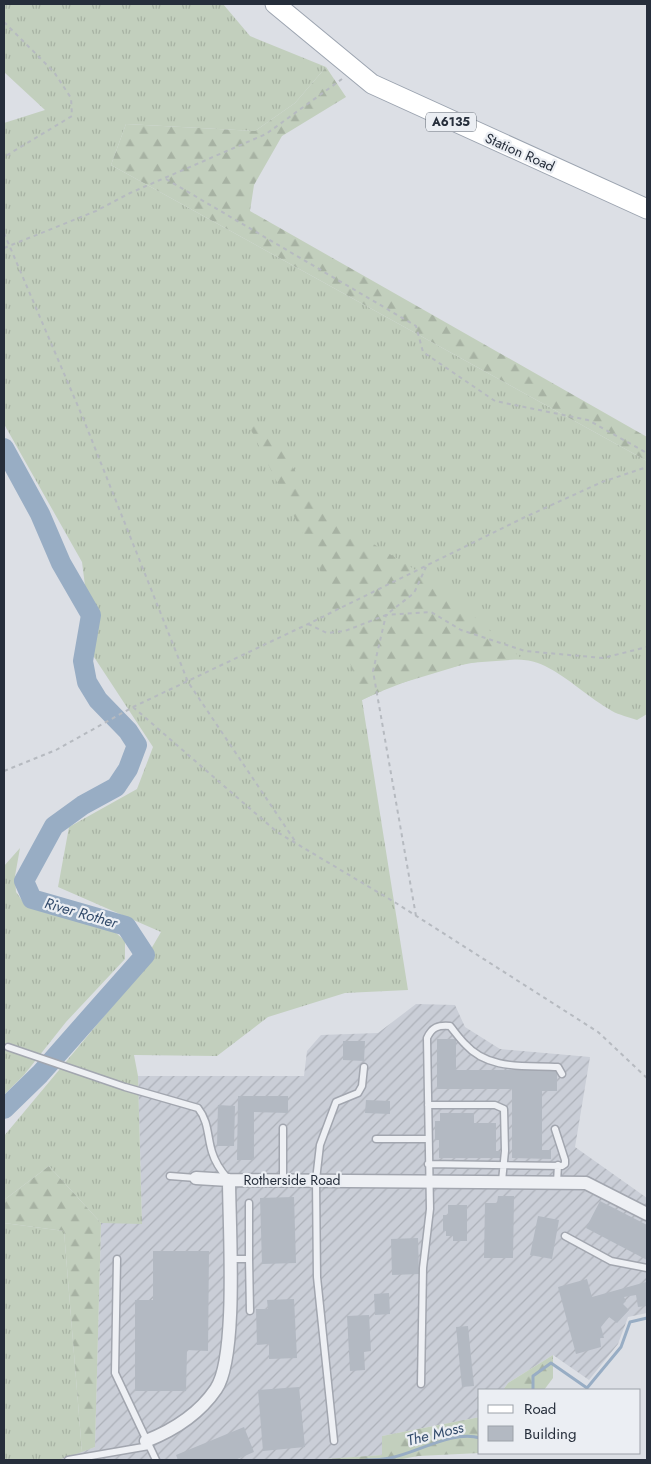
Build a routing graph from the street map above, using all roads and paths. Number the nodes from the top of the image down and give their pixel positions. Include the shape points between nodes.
1 (275, 4) edge
2 (4, 22) edge
3 (354, 71) junction
4 (4, 157) edge
5 (166, 179) junction
6 (647, 209) edge
7 (4, 232) edge
8 (8, 247) junction
9 (4, 248) edge
10 (647, 453) edge
11 (647, 467) edge
12 (426, 566) junction
13 (386, 615) junction
14 (308, 624) junction
15 (647, 647) edge
16 (188, 682) junction
17 (133, 707) junction
18 (4, 771) edge
19 (295, 841) junction
20 (416, 916) junction
21 (8, 1047) dead end
22 (364, 1067) dead end
23 (562, 1074) dead end
24 (647, 1078) edge
25 (428, 1105) junction
26 (283, 1128) dead end
27 (555, 1129) dead end
28 (376, 1139) dead end
29 (428, 1139) junction
30 (428, 1164) junction
31 (503, 1165) junction
32 (558, 1166) junction
33 (170, 1176) dead end
34 (196, 1178) joint
35 (229, 1180) junction
36 (283, 1180) junction
37 (316, 1180) junction
38 (431, 1180) junction
39 (502, 1181) junction
40 (557, 1182) junction
41 (249, 1203) dead end
42 (647, 1214) edge
43 (566, 1236) dead end
44 (117, 1259) dead end
45 (229, 1259) junction
46 (250, 1259) junction
47 (647, 1268) edge
48 (250, 1311) dead end
49 (421, 1384) dead end
50 (334, 1441) dead end
51 (148, 1444) junction
52 (68, 1460) edge
53 (156, 1460) edge

1 - 3 main road, Station Road / A6135
2 - 4 path via 54,72 70,98 72,116
3 - 5 path via 266,134
3 - 6 main road, Station Road / A6135 via 393,96
5 - 8 path
5 - 10 path via 416,326 423,352 495,401 588,420
7 - 8 path
8 - 9 path
8 - 16 path via 83,418
11 - 12 path via 602,482
12 - 13 path via 414,593
12 - 14 path
13 - 14 path via 336,632 327,633
13 - 15 path via 430,612 461,630 525,651 603,658
13 - 20 path via 374,671
14 - 16 path
16 - 17 path
16 - 19 path
17 - 18 path via 56,750
17 - 19 path via 277,832
19 - 20 path
20 - 24 path via 598,1032
21 - 35 lane via 198,1108 204,1116 212,1152
22 - 37 lane via 358,1093 336,1102 329,1117 320,1146
23 - 25 lane via 558,1067 500,1064 486,1060 466,1045 450,1026 436,1026 428,1038
25 - 29 lane
25 - 31 lane via 494,1105 504,1108
26 - 36 lane
27 - 32 lane via 565,1160 565,1164
28 - 29 lane
29 - 30 lane
30 - 31 lane
30 - 38 lane
31 - 32 lane
31 - 39 lane
32 - 40 lane
33 - 34 lane
34 - 35 street
35 - 36 street, Rotherside Road
35 - 45 street, Rotherside Road
36 - 37 street, Rotherside Road
37 - 38 street, Rotherside Road
37 - 50 lane via 318,1277
38 - 39 street, Rotherside Road
38 - 49 lane via 423,1277
39 - 40 street, Rotherside Road
40 - 42 street, Rotherside Road via 586,1183
41 - 46 lane
43 - 47 lane via 612,1261
44 - 51 lane via 115,1373
45 - 46 lane
45 - 51 street, Rotherside Road via 228,1349 222,1378 192,1416
46 - 48 lane
51 - 52 lane
51 - 53 lane

